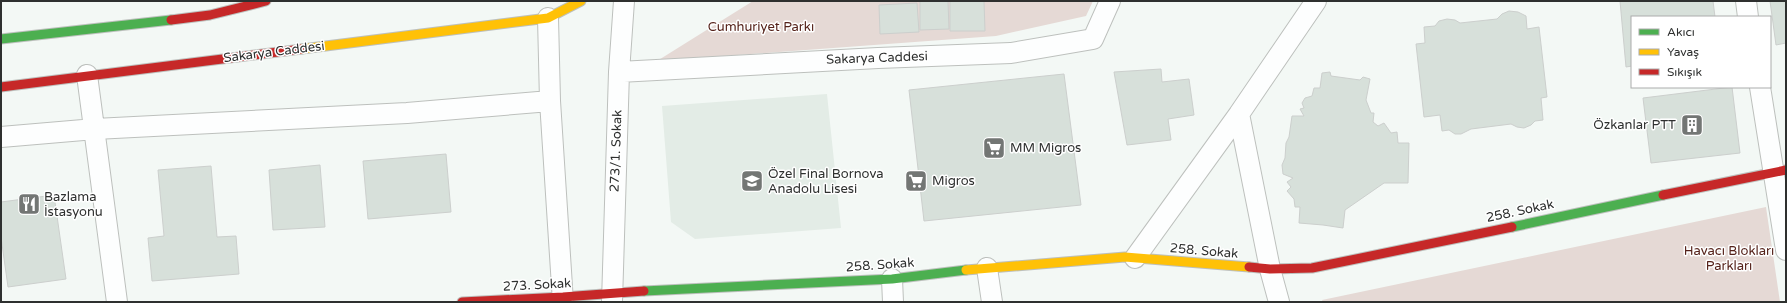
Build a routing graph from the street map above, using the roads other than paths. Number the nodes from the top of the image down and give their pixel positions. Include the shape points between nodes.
1 (266, 1) edge
2 (581, 1) edge
3 (624, 1) edge
4 (1110, 1) edge
5 (1316, 1) edge
6 (1746, 1) edge
7 (545, 13) junction
8 (1748, 16) edge
9 (1, 39) edge
10 (619, 72) junction
11 (86, 75) junction
12 (1, 87) edge
13 (1760, 88) edge
14 (550, 101) junction
15 (1239, 114) junction
16 (95, 129) junction
17 (1, 137) edge
18 (1780, 171) edge
19 (1786, 250) edge
20 (1135, 258) junction
21 (987, 268) junction
22 (1270, 269) junction
23 (892, 278) junction
24 (612, 297) edge
25 (563, 300) edge
26 (117, 302) edge
27 (462, 302) edge
28 (893, 302) edge
29 (992, 302) edge
30 (1279, 302) edge

1 - 9 street via 210,15
2 - 7 street
3 - 10 street, 273/1. Sokak
4 - 10 street, Sakarya Caddesi via 1093,39 1011,53
5 - 15 street
6 - 8 street
7 - 11 street, Sakarya Caddesi
7 - 14 street
10 - 24 street, 273/1. Sokak
11 - 12 street, Sakarya Caddesi
11 - 16 street
13 - 18 street
14 - 16 street via 406,113
14 - 25 street
15 - 20 street
15 - 22 street
16 - 17 street
16 - 26 street
18 - 19 street
18 - 22 street, 258. Sokak via 1312,268
20 - 21 street, 258. Sokak
20 - 22 street, 258. Sokak
21 - 23 street, 258. Sokak
21 - 29 street
22 - 30 street
23 - 24 street, 258. Sokak
23 - 28 street
24 - 25 street, 273. Sokak
25 - 27 street, 273. Sokak

